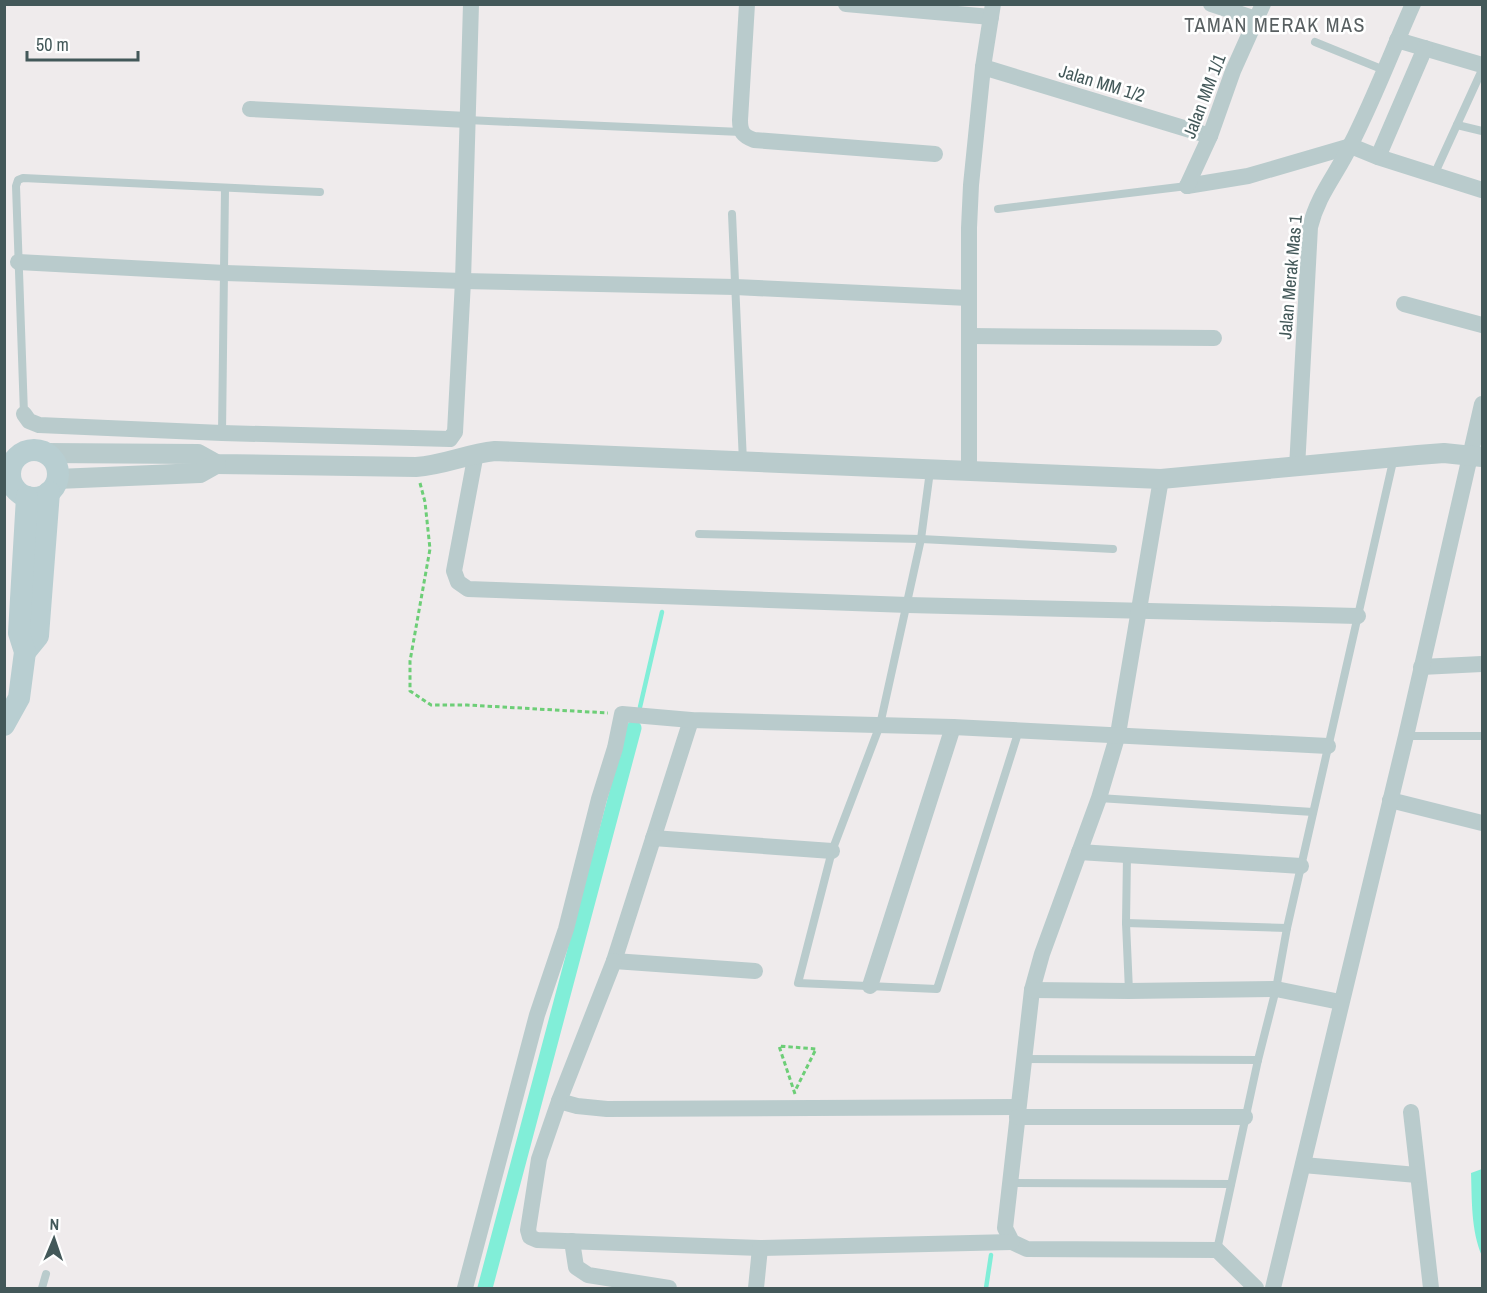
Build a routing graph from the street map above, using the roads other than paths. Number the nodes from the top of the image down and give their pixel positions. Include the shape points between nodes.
1 (471, 4) edge
2 (747, 4) edge
3 (846, 4) edge
4 (1211, 4) edge
5 (1413, 4) edge
6 (992, 11) edge
7 (1259, 12) edge
8 (1397, 40) junction
9 (1316, 42) dead end
10 (1425, 48) junction
11 (1482, 65) edge
12 (983, 67) junction
13 (1384, 70) junction
14 (1482, 70) edge
15 (250, 109) dead end
16 (467, 120) junction
17 (1457, 125) junction
18 (1482, 131) edge
19 (741, 132) junction
20 (1210, 136) junction
21 (1351, 146) junction
22 (935, 154) dead end
23 (1378, 157) junction
24 (1434, 175) junction
25 (1187, 186) junction
26 (225, 189) junction
27 (1482, 190) edge
28 (320, 192) dead end
29 (998, 209) dead end
30 (732, 214) dead end
31 (18, 262) junction
32 (225, 273) junction
33 (462, 281) junction
34 (735, 287) junction
35 (968, 298) junction
36 (1404, 304) dead end
37 (1482, 325) edge
38 (970, 336) junction
39 (1214, 339) dead end
40 (1482, 404) edge
41 (24, 414) joint
42 (222, 433) junction
43 (13, 450) edge
44 (45, 453) junction
45 (476, 453) junction
46 (1476, 456) edge
47 (1394, 457) junction
48 (743, 463) junction
49 (216, 464) junction
50 (1297, 468) junction
51 (930, 471) junction
52 (969, 472) junction
53 (8, 479) edge
54 (1161, 479) junction
55 (53, 486) junction
56 (27, 497) junction
57 (699, 534) dead end
58 (921, 539) junction
59 (1113, 549) dead end
60 (908, 605) junction
61 (1139, 610) junction
62 (1358, 616) junction
63 (26, 652) junction
64 (1482, 664) edge
65 (1421, 667) junction
66 (12, 698) edge
67 (691, 720) junction
68 (880, 724) junction
69 (4, 725) edge
70 (953, 727) junction
71 (1019, 730) junction
72 (1118, 734) junction
73 (1406, 735) junction
74 (1482, 736) edge
75 (1328, 746) junction
76 (1099, 798) junction
77 (1390, 800) junction
78 (1313, 812) junction
79 (1482, 822) edge
80 (653, 838) junction
81 (832, 851) junction
82 (1078, 852) junction
83 (1127, 856) junction
84 (1301, 866) junction
85 (1126, 923) junction
86 (1287, 928) junction
87 (614, 961) junction
88 (755, 971) dead end
89 (870, 986) junction
90 (1276, 989) junction
91 (1032, 990) junction
92 (1129, 991) junction
93 (1340, 1002) junction
94 (1023, 1059) junction
95 (1258, 1060) junction
96 (559, 1101) junction
97 (1018, 1112) junction
98 (1411, 1112) dead end
99 (1245, 1117) junction
100 (1303, 1165) junction
101 (1417, 1174) junction
102 (1010, 1183) junction
103 (1231, 1184) junction
104 (572, 1241) junction
105 (1012, 1242) junction
106 (760, 1248) junction
107 (1217, 1250) junction
108 (46, 1274) dead end
109 (42, 1288) edge
110 (465, 1288) edge
111 (669, 1288) edge
112 (756, 1288) edge
113 (1256, 1288) edge
114 (1273, 1288) edge
115 (1431, 1288) edge

1 - 16 street
2 - 19 street
3 - 6 street
4 - 7 street
5 - 8 street, Jalan Merak Mas 1
6 - 12 street
7 - 20 street, Jalan MM 1/1
8 - 10 street
8 - 13 street, Jalan Merak Mas 1
9 - 13 lane
10 - 11 street
10 - 23 street
12 - 20 street, Jalan MM 1/2
12 - 35 street via 971,184
13 - 21 street, Jalan Merak Mas 1
14 - 17 lane
15 - 16 street
16 - 19 lane
16 - 33 street
17 - 18 lane
17 - 24 lane
19 - 22 street via 754,140
20 - 25 street, Jalan MM 1/1
21 - 23 street
21 - 25 street via 1248,176
21 - 50 street, Jalan Merak Mas 1 via 1321,194 1310,227
23 - 24 street
24 - 27 street
25 - 29 lane
26 - 28 lane
26 - 31 lane via 23,178 16,186
26 - 32 lane
30 - 34 lane
31 - 32 street
31 - 41 lane
32 - 33 street
32 - 42 lane
33 - 34 street
33 - 42 street via 455,432 450,439
34 - 35 street
34 - 48 lane
35 - 38 street
36 - 37 street
38 - 39 street
38 - 52 street
40 - 46 street
41 - 42 street via 28,421 39,425
43 - 44 main road
43 - 53 main road
44 - 49 street via 198,454
44 - 55 main road via 56,464
45 - 48 street
45 - 49 street via 447,463 416,467
45 - 60 street via 454,571 458,582 468,589
46 - 47 street via 1444,453
46 - 65 street
47 - 50 street
47 - 62 lane
48 - 51 street
49 - 55 street via 200,473
50 - 54 street
51 - 52 street
51 - 58 lane
52 - 54 street
53 - 56 main road
54 - 61 street
55 - 56 main road via 35,498
55 - 63 main road via 38,636
56 - 63 main road via 19,633
57 - 58 lane
58 - 59 lane
58 - 60 lane
60 - 61 street
60 - 68 lane
61 - 62 street
61 - 72 street
62 - 75 lane
63 - 66 main road
64 - 65 street
65 - 73 street
66 - 69 main road
67 - 68 street
67 - 80 street
67 - 110 street via 622,714
68 - 70 street
68 - 81 lane
70 - 71 street
70 - 89 street
71 - 72 street
71 - 89 lane via 937,989
72 - 75 street
72 - 76 street
73 - 74 lane
73 - 77 street
75 - 78 lane
76 - 78 lane
76 - 82 street
77 - 79 street
77 - 93 street
78 - 84 lane
80 - 81 street
80 - 87 street
81 - 89 lane via 798,983
82 - 83 street
82 - 91 street
83 - 84 street
83 - 85 lane
84 - 86 lane
85 - 86 lane
85 - 92 lane
86 - 90 lane
87 - 88 street
87 - 96 street
90 - 92 street
90 - 93 street
90 - 95 lane
91 - 92 street
91 - 94 street
93 - 100 street
94 - 95 lane
94 - 97 street
95 - 99 lane
96 - 97 street via 607,1108
96 - 104 street via 539,1159 528,1230 530,1237 537,1240
97 - 99 street
97 - 102 street
98 - 101 street
99 - 103 lane
100 - 101 street
100 - 114 street
101 - 115 street
102 - 103 lane
102 - 105 street via 1005,1228
103 - 107 lane
104 - 106 street
104 - 111 street via 576,1267 588,1275
105 - 106 street
105 - 107 street via 1027,1249
106 - 112 street
107 - 113 street
108 - 109 lane

